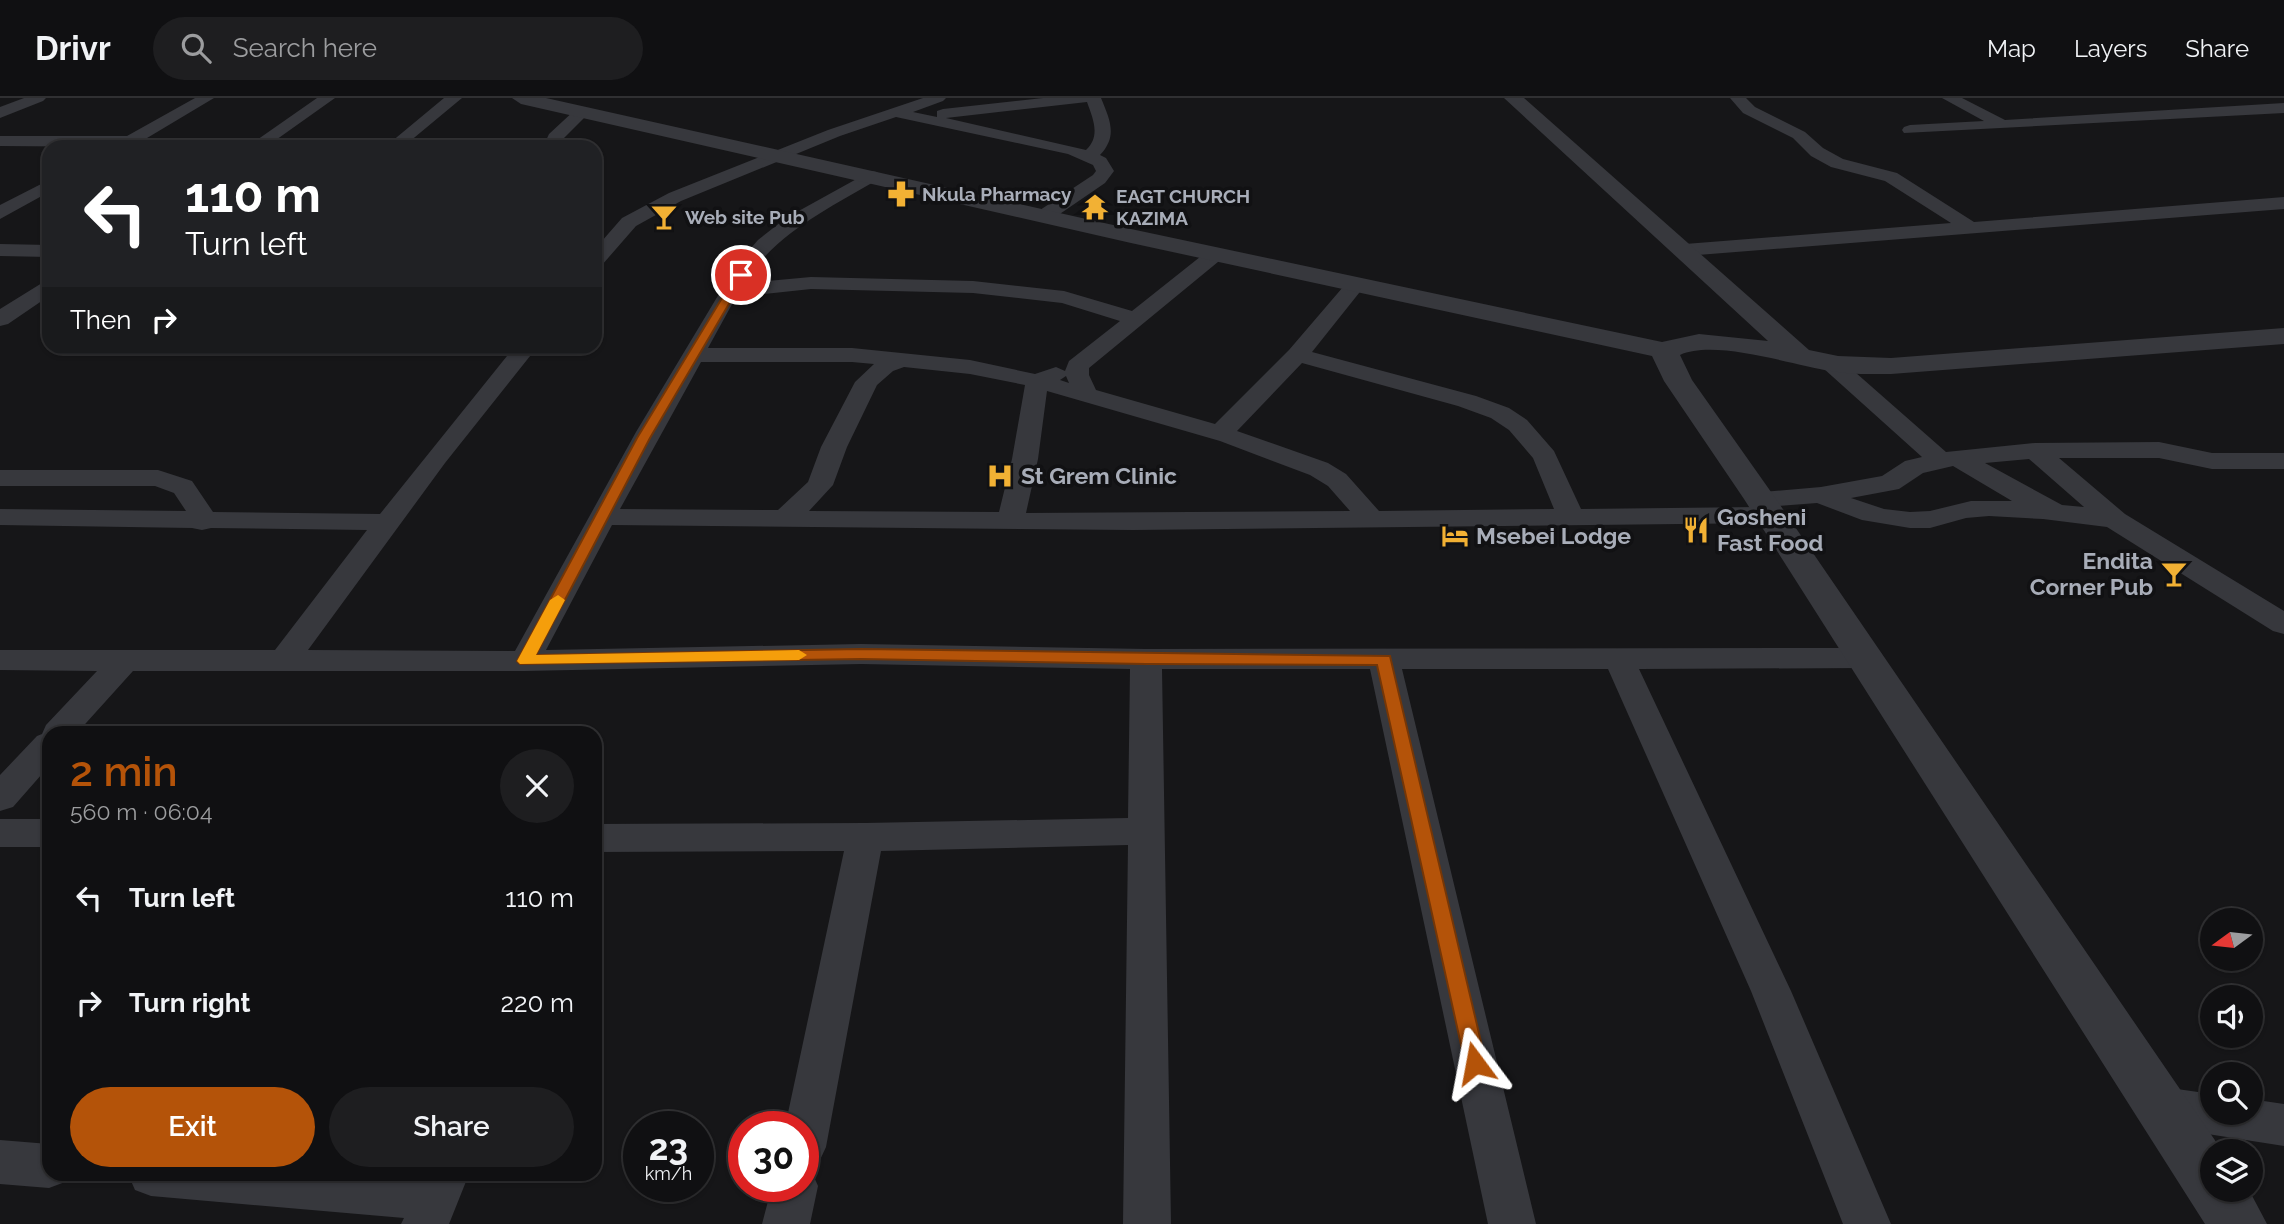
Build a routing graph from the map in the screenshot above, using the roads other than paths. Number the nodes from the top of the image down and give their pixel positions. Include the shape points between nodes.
1 (38, 98) edge
2 (206, 98) edge
3 (327, 98) edge
4 (454, 98) edge
5 (938, 98) edge
6 (1084, 98) edge
7 (1093, 98) edge
8 (1513, 98) edge
9 (1738, 98) edge
10 (1950, 98) edge
11 (536, 99) edge
12 (2284, 108) edge
13 (582, 112) junction
14 (894, 112) junction
15 (0, 113) edge
16 (921, 118) junction
17 (2003, 124) junction
18 (1910, 130) dead end
19 (132, 140) edge
20 (265, 140) edge
21 (402, 140) edge
22 (554, 140) edge
23 (0, 141) edge
24 (42, 142) edge
25 (773, 156) junction
26 (1089, 156) junction
27 (871, 176) junction
28 (42, 187) edge
29 (0, 188) edge
30 (42, 189) edge
31 (2284, 203) edge
32 (0, 213) edge
33 (1044, 216) junction
34 (1971, 228) junction
35 (604, 239) edge
36 (0, 250) edge
37 (1685, 250) junction
38 (42, 251) edge
39 (1217, 253) junction
40 (735, 284) junction
41 (1356, 284) junction
42 (42, 292) edge
43 (25, 303) junction
44 (42, 303) edge
45 (1134, 318) junction
46 (0, 319) edge
47 (2284, 336) edge
48 (1665, 351) junction
49 (521, 354) edge
50 (693, 355) junction
51 (852, 355) junction
52 (1297, 355) junction
53 (1815, 358) junction
54 (902, 360) junction
55 (1077, 366) junction
56 (1037, 381) junction
57 (862, 388) junction
58 (1087, 396) junction
59 (1228, 426) junction
60 (2035, 451) junction
61 (1950, 459) junction
62 (2284, 461) edge
63 (0, 478) edge
64 (820, 485) junction
65 (1821, 495) junction
66 (1764, 507) junction
67 (2060, 512) junction
68 (0, 517) edge
69 (602, 517) junction
70 (1571, 518) junction
71 (785, 519) junction
72 (852, 520) junction
73 (1372, 520) junction
74 (2115, 520) junction
75 (1011, 521) junction
76 (202, 522) junction
77 (388, 522) junction
78 (2284, 624) edge
79 (1146, 659) junction
80 (1619, 659) junction
81 (1864, 659) junction
82 (0, 660) edge
83 (284, 660) junction
84 (1384, 660) junction
85 (124, 661) junction
86 (525, 661) junction
87 (64, 726) edge
88 (42, 752) edge
89 (0, 797) edge
90 (1146, 831) junction
91 (0, 833) edge
92 (42, 833) edge
93 (866, 837) junction
94 (602, 838) edge
95 (2162, 1107) junction
96 (810, 1111) edge
97 (2284, 1125) edge
98 (0, 1163) edge
99 (42, 1166) edge
100 (2200, 1166) edge
101 (231, 1181) edge
102 (436, 1199) edge
103 (791, 1202) edge
104 (2224, 1202) edge
105 (786, 1224) edge
106 (1147, 1224) edge
107 (1512, 1224) edge
108 (1867, 1224) edge
109 (2238, 1224) edge

1 - 15 street
2 - 19 street
3 - 20 street
4 - 21 street
5 - 14 street
6 - 16 street
7 - 26 street via 1105,131 1102,145
8 - 37 street
9 - 34 street via 1749,110 1799,135 1817,152 1837,163 1891,177
10 - 17 street
11 - 13 street
12 - 17 street
13 - 22 street
13 - 25 street
14 - 16 street
14 - 25 street
16 - 26 street
17 - 18 street
23 - 24 street
25 - 27 street
25 - 35 street via 645,212
26 - 33 street via 1105,171 1099,180
27 - 33 street
27 - 40 street via 770,240
28 - 29 street
30 - 32 street
31 - 34 street
33 - 39 street
34 - 37 street
36 - 38 street
37 - 53 street
39 - 41 street
39 - 45 street
40 - 45 street via 909,284 1019,290 1064,297
40 - 50 street
41 - 48 street
41 - 52 street
42 - 43 street
43 - 44 street
43 - 46 street
45 - 55 street
47 - 53 street via 1891,366
48 - 53 street via 1684,343 1708,343
48 - 66 street via 1678,381
49 - 77 street
50 - 51 street
50 - 69 street
51 - 54 street
51 - 57 street
52 - 59 street
52 - 70 street via 1500,413 1518,425 1545,456
53 - 61 street
54 - 56 street via 971,367
54 - 57 street via 877,372
55 - 56 street
55 - 58 street
56 - 58 street
56 - 75 street
57 - 64 street
58 - 59 street via 1185,424
59 - 73 street via 1337,480
60 - 61 street
60 - 62 street via 2158,450 2212,461
60 - 74 street
61 - 65 street via 1914,467 1890,483
61 - 67 street
63 - 76 street via 158,478 183,487 199,508
64 - 71 street
64 - 72 street
65 - 66 street
65 - 67 street via 1889,519 1926,520 1971,509
66 - 70 street
66 - 81 street
67 - 74 street
68 - 76 street
69 - 71 street
69 - 86 street
70 - 73 street
71 - 72 street
72 - 75 street
73 - 75 street
74 - 78 street
76 - 77 street
77 - 83 street
79 - 84 street
79 - 86 street via 861,654
79 - 90 street
80 - 81 street
80 - 84 street
80 - 108 street via 1771,991
81 - 95 street
82 - 85 street
83 - 85 street
83 - 86 street
84 - 107 street
85 - 87 street
88 - 89 street
90 - 93 street
90 - 106 street
91 - 92 street
93 - 94 street
93 - 96 street
95 - 97 street
95 - 100 street
98 - 99 street
101 - 102 street
103 - 105 street
104 - 109 street

